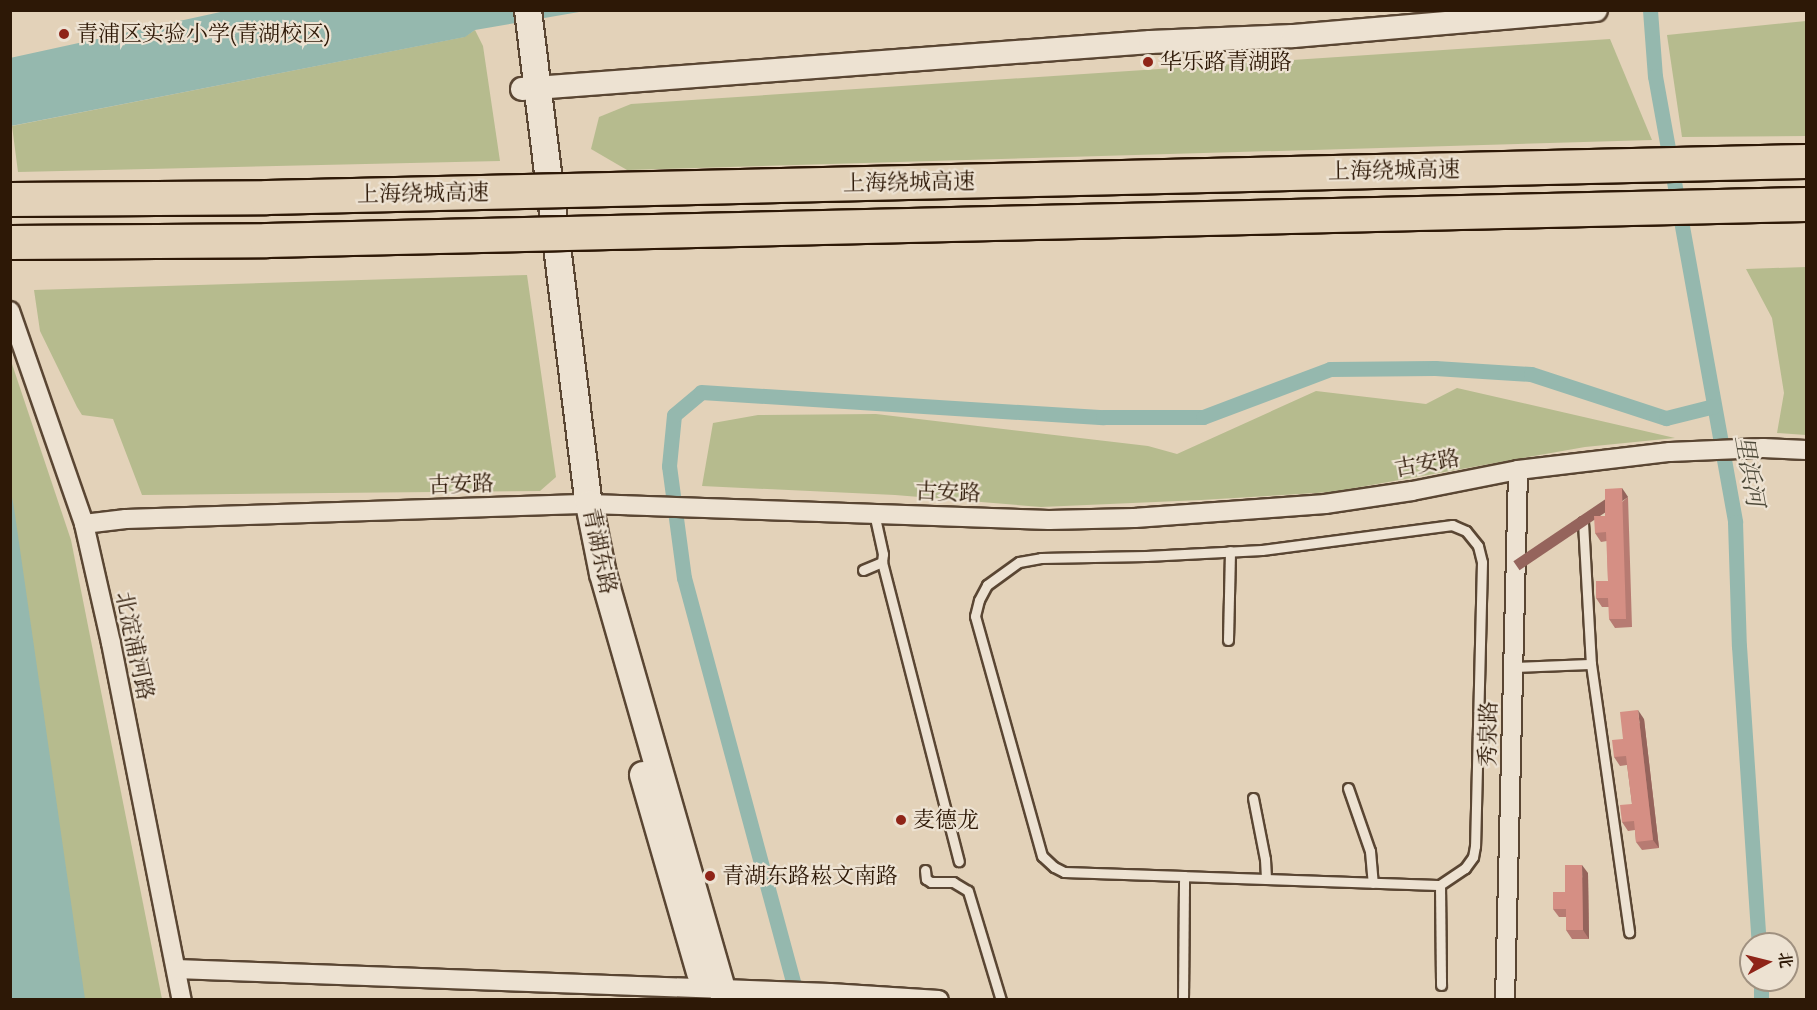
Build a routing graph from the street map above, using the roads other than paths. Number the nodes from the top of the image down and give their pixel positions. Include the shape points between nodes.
1 (1596, 10) edge
2 (517, 13) edge
3 (530, 89) junction
4 (1806, 161) edge
5 (10, 199) edge
6 (1806, 204) edge
7 (10, 242) edge
8 (10, 311) edge
9 (1806, 450) edge
10 (1518, 470) junction
11 (582, 504) junction
12 (874, 513) junction
13 (1583, 522) dead end
14 (84, 524) junction
15 (1230, 551) junction
16 (882, 562) junction
17 (863, 570) dead end
18 (1228, 640) dead end
19 (1591, 664) junction
20 (1514, 667) junction
21 (1348, 788) dead end
22 (1253, 798) dead end
23 (959, 861) dead end
24 (925, 870) dead end
25 (1184, 876) junction
26 (1266, 879) junction
27 (1373, 883) junction
28 (1440, 885) junction
29 (1629, 932) dead end
30 (176, 969) junction
31 (1441, 985) dead end
32 (715, 995) edge
33 (182, 999) edge
34 (939, 999) edge
35 (1001, 999) edge
36 (1184, 999) edge
37 (1505, 999) edge

1 - 3 street via 1293,36 1150,42
2 - 3 main road
2 - 3 main road via 531,37
3 - 11 main road, 青湖东路
4 - 5 highway, 上海绕城高速, bridge via 266,197
6 - 7 highway, 上海绕城高速, bridge via 278,240
8 - 14 street, 北淀浦河路
9 - 10 street, 古安路 via 1670,452
10 - 12 street, 古安路 via 1325,504 1230,512 1049,520
10 - 20 street, 秀泉路
11 - 12 street, 古安路
11 - 14 street, 古安路 via 126,519
11 - 32 main road, 青湖东路
12 - 16 lane
13 - 19 lane
14 - 30 street, 北淀浦河路
15 - 18 lane
15 - 25 lane via 1067,556 1019,562 987,585 975,616 1042,856 1064,872
15 - 28 lane via 1452,525 1466,531 1478,546 1482,562 1475,846 1465,868
16 - 17 lane
16 - 23 lane
19 - 20 lane
19 - 29 lane
20 - 37 street, 秀泉路
21 - 27 lane via 1370,851
22 - 26 lane
24 - 35 lane via 926,879 931,882 953,882 968,891
25 - 26 lane
25 - 36 lane
26 - 27 lane
27 - 28 lane
28 - 31 lane
30 - 32 street
30 - 33 street, 北淀浦河路
32 - 34 street via 786,992

